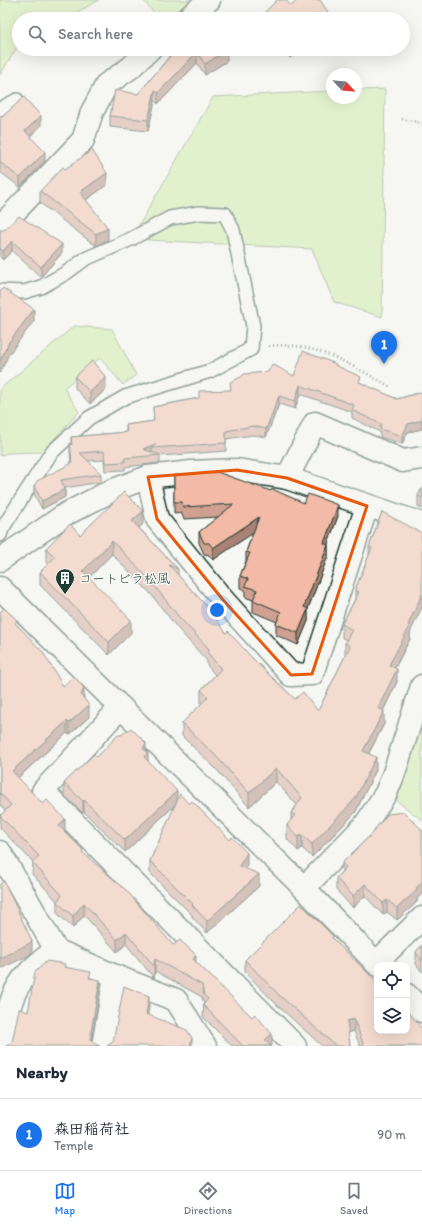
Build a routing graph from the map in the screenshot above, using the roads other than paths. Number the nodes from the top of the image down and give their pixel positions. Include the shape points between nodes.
1 (209, 0) edge
2 (194, 12) edge
3 (143, 56) edge
4 (17, 100) dead end
5 (0, 109) edge
6 (0, 227) edge
7 (0, 290) edge
8 (422, 458) edge
9 (148, 477) junction
10 (287, 478) junction
11 (367, 506) junction
12 (422, 524) edge
13 (0, 535) edge
14 (0, 560) edge
15 (0, 588) edge
16 (422, 686) edge
17 (121, 707) junction
18 (0, 852) edge
19 (304, 888) junction
20 (422, 918) edge
21 (56, 950) junction
22 (375, 962) edge
23 (379, 962) edge
24 (115, 976) junction
25 (410, 998) edge
26 (422, 1011) edge
27 (2, 1046) edge
28 (103, 1046) edge
29 (205, 1046) edge
30 (295, 1046) edge

1 - 2 street
3 - 6 street via 107,84 92,112 83,140
4 - 5 lane
7 - 13 lane via 24,292 41,287 85,259 170,218 200,213 226,214 233,230 253,326 251,349 210,371 125,397 89,418 51,453
8 - 10 street via 403,461 315,423
9 - 10 street via 237,470
9 - 11 street via 157,519 224,601 291,675 312,674
9 - 14 street via 111,491 66,514
10 - 11 street
11 - 12 street
15 - 17 street
16 - 19 street via 386,793 365,825
17 - 19 street
17 - 30 street via 43,791
18 - 21 street
19 - 22 street
20 - 23 street
21 - 24 street
21 - 27 street via 34,965 15,989 7,1013
24 - 28 street
24 - 29 street via 176,1000
25 - 26 street

